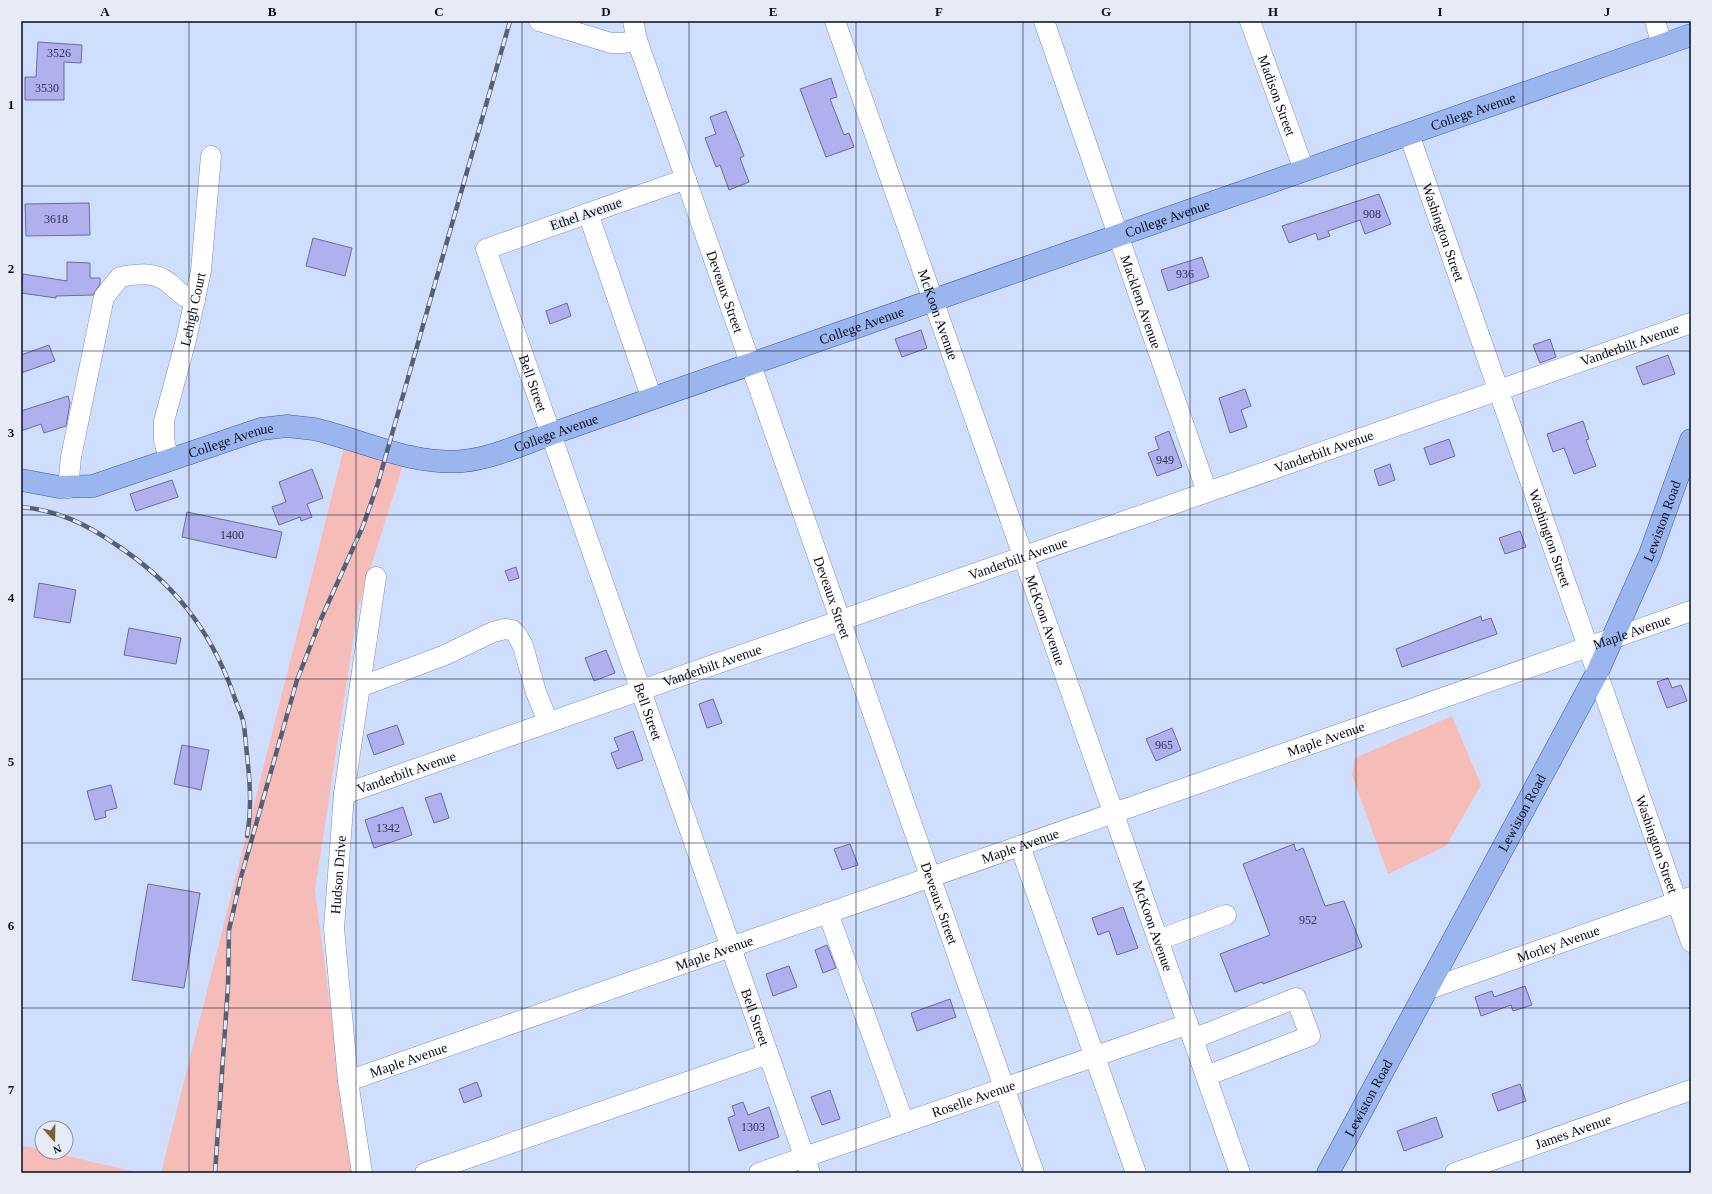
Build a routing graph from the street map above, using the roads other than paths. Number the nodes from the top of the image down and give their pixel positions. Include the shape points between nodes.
1 (538, 21) edge
2 (633, 21) edge
3 (835, 21) edge
4 (1044, 21) edge
5 (1250, 21) edge
6 (1655, 21) edge
7 (1691, 35) edge
8 (637, 40) junction
9 (1662, 45) junction
10 (1409, 134) junction
11 (211, 156) dead end
12 (1304, 170) junction
13 (686, 178) junction
14 (588, 213) junction
15 (1118, 235) junction
16 (486, 249) joint
17 (195, 300) junction
18 (933, 300) junction
19 (1691, 323) edge
20 (751, 364) junction
21 (1499, 390) junction
22 (652, 399) junction
23 (551, 434) junction
24 (1691, 440) edge
25 (169, 460) junction
26 (21, 480) edge
27 (68, 488) junction
28 (1207, 492) junction
29 (1023, 556) junction
30 (376, 577) dead end
31 (1691, 610) edge
32 (840, 620) junction
33 (1613, 638) junction
34 (1588, 647) junction
35 (1597, 673) junction
36 (360, 687) junction
37 (640, 690) junction
38 (548, 722) junction
39 (344, 794) junction
40 (1114, 813) junction
41 (1020, 846) junction
42 (930, 877) junction
43 (1684, 900) edge
44 (828, 913) junction
45 (1226, 915) dead end
46 (1158, 940) junction
47 (1691, 942) edge
48 (731, 947) junction
49 (1426, 990) junction
50 (1190, 1032) junction
51 (768, 1054) junction
52 (1096, 1057) junction
53 (1206, 1076) junction
54 (348, 1082) junction
55 (1004, 1089) junction
56 (1691, 1090) edge
57 (904, 1123) junction
58 (807, 1165) edge
59 (362, 1173) edge
60 (425, 1173) edge
61 (759, 1173) edge
62 (1034, 1173) edge
63 (1136, 1173) edge
64 (1240, 1173) edge
65 (1328, 1173) edge
66 (1455, 1173) edge

1 - 8 street via 611,43
2 - 8 street, Deveaux Street
3 - 18 street, McKoon Avenue
4 - 15 street, Macklem Avenue
5 - 12 street, Madison Street
6 - 9 street
7 - 9 main road, College Avenue
8 - 13 street, Deveaux Street
9 - 10 main road, College Avenue
10 - 12 main road, College Avenue
10 - 21 street, Washington Street
11 - 17 street, Lehigh Court via 202,262
12 - 15 main road, College Avenue
13 - 14 street, Ethel Avenue
13 - 20 street, Deveaux Street
14 - 16 street, Ethel Avenue
14 - 22 street
15 - 18 main road, College Avenue
15 - 28 street, Macklem Avenue
16 - 23 street, Bell Street
17 - 25 street, Lehigh Court via 166,414 164,440
17 - 27 street via 186,298 169,282 151,274 120,277 104,297 71,457
18 - 20 main road, College Avenue
18 - 29 street, McKoon Avenue
19 - 21 street, Vanderbilt Avenue
20 - 22 main road, College Avenue
20 - 32 street, Deveaux Street
21 - 28 street, Vanderbilt Avenue
21 - 34 street, Washington Street
22 - 23 main road, College Avenue
23 - 25 main road, College Avenue via 472,460 446,462 409,456 314,429 279,426 246,433
23 - 37 street, Bell Street
24 - 33 main road, Lewiston Road via 1650,554
25 - 27 main road, College Avenue via 93,486
26 - 27 main road, College Avenue
28 - 29 street, Vanderbilt Avenue
29 - 32 street, Vanderbilt Avenue
29 - 40 street, McKoon Avenue
30 - 36 street, Hudson Drive
31 - 33 street, Maple Avenue
32 - 37 street, Vanderbilt Avenue
32 - 42 street, Deveaux Street
33 - 34 street, Maple Avenue
33 - 35 main road, Lewiston Road
34 - 35 street, Washington Street
34 - 40 street, Maple Avenue
35 - 43 street, Washington Street
35 - 49 main road, Lewiston Road
36 - 38 street via 445,655 493,632 512,630 523,646 536,692
36 - 39 street, Hudson Drive
37 - 38 street, Vanderbilt Avenue
37 - 48 street, Bell Street
38 - 39 street, Vanderbilt Avenue
39 - 54 street, Hudson Drive via 334,928
40 - 41 street, Maple Avenue
40 - 46 street, McKoon Avenue
41 - 42 street, Maple Avenue
41 - 52 street
42 - 44 street, Maple Avenue
42 - 55 street, Deveaux Street
43 - 47 street, Washington Street
43 - 49 street, Morley Avenue
44 - 48 street, Maple Avenue
44 - 57 street
45 - 46 street
46 - 50 street, McKoon Avenue
48 - 51 street, Bell Street
48 - 54 street, Maple Avenue
49 - 65 main road, Lewiston Road
50 - 52 street, Roselle Avenue
50 - 53 street, McKoon Avenue
50 - 53 street, Roselle Avenue via 1296,998 1310,1036
51 - 58 street, Bell Street
51 - 60 street
52 - 55 street, Roselle Avenue
52 - 63 street
53 - 64 street, McKoon Avenue
54 - 59 street, Hudson Drive
55 - 57 street, Roselle Avenue
55 - 62 street, Deveaux Street
56 - 66 street, James Avenue
57 - 58 street, Roselle Avenue
58 - 61 street, Roselle Avenue

